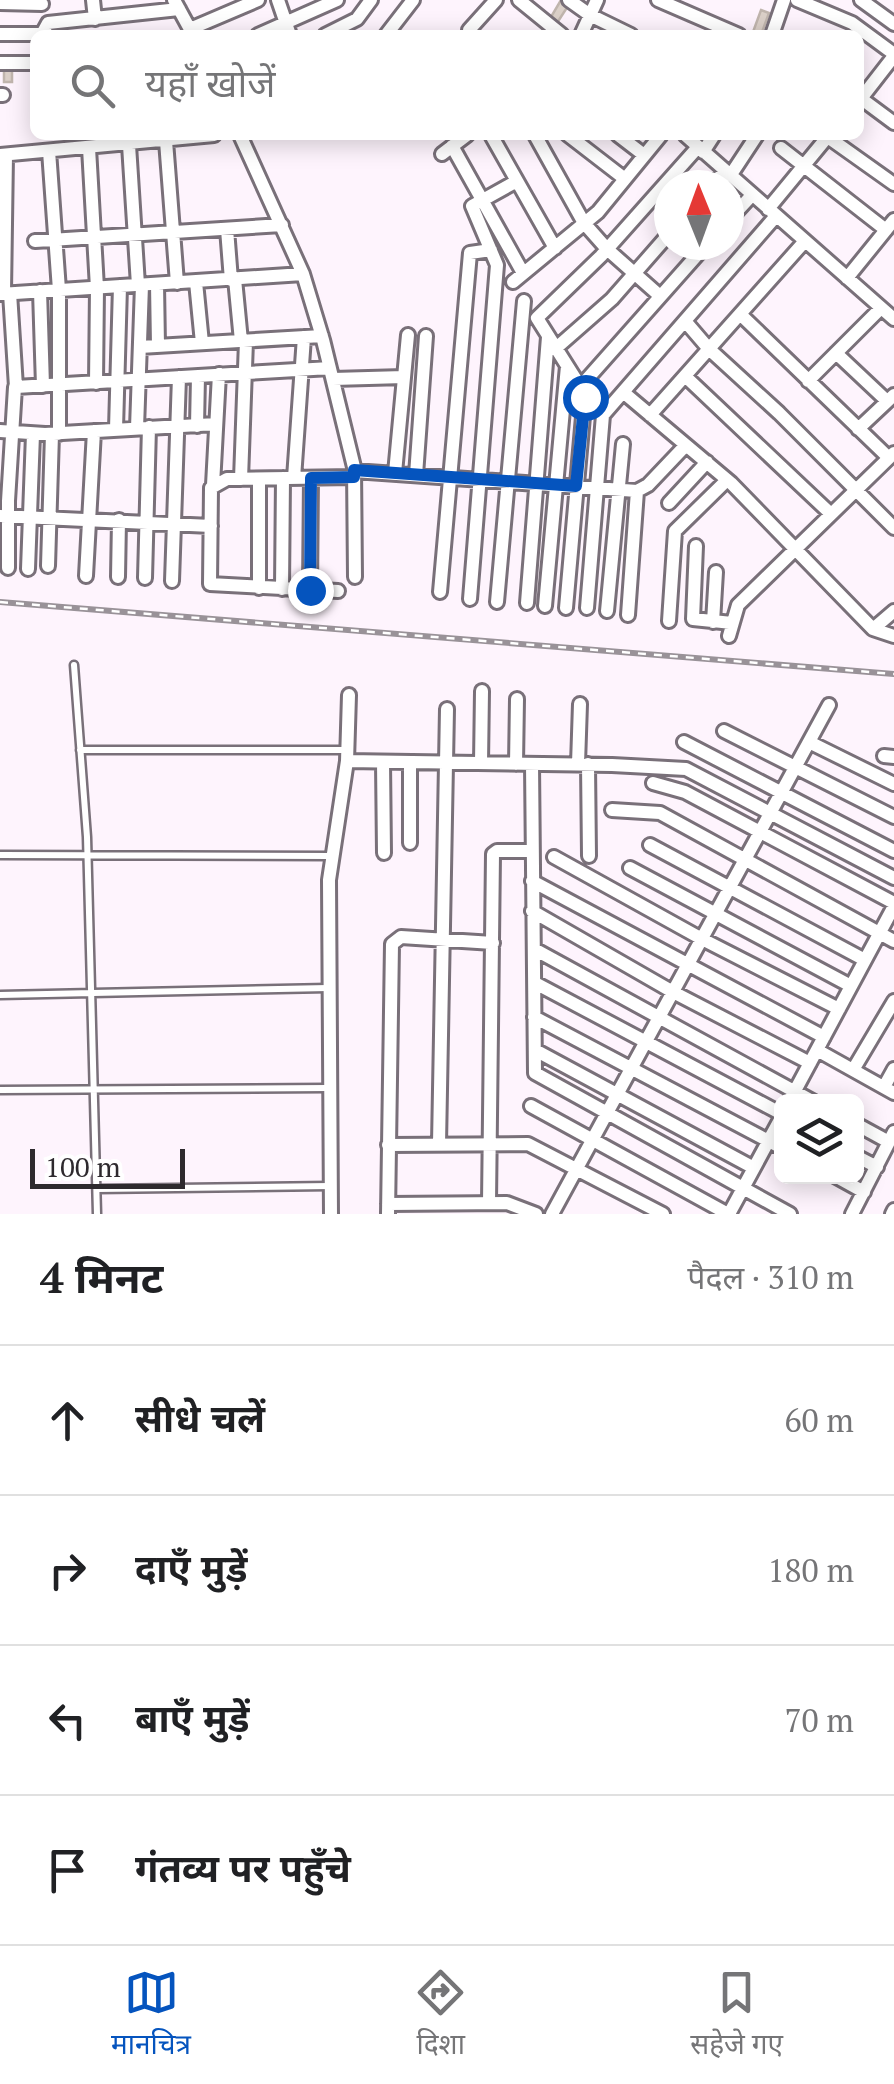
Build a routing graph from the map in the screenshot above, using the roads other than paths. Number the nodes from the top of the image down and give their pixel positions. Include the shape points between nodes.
1 (93, 0) edge
2 (258, 0) edge
3 (278, 0) edge
4 (337, 0) edge
5 (371, 0) edge
6 (413, 0) edge
7 (496, 0) edge
8 (519, 0) edge
9 (569, 0) edge
10 (597, 0) edge
11 (658, 0) edge
12 (784, 0) edge
13 (796, 0) edge
14 (861, 0) edge
15 (0, 4) edge
16 (42, 4) dead end
17 (176, 4) edge
18 (590, 15) junction
19 (95, 19) junction
20 (894, 24) edge
21 (288, 29) edge
22 (44, 30) edge
23 (191, 30) edge
24 (196, 30) edge
25 (335, 30) edge
26 (390, 30) edge
27 (469, 30) dead end
28 (556, 30) edge
29 (582, 30) edge
30 (621, 30) edge
31 (728, 30) edge
32 (774, 30) edge
33 (862, 30) edge
34 (864, 31) edge
35 (0, 34) edge
36 (30, 34) edge
37 (894, 55) edge
38 (30, 62) dead end
39 (0, 63) edge
40 (864, 94) edge
41 (864, 102) edge
42 (894, 122) edge
43 (180, 140) edge
44 (242, 140) edge
45 (460, 140) edge
46 (494, 140) edge
47 (539, 140) edge
48 (579, 140) edge
49 (624, 140) edge
50 (656, 140) edge
51 (690, 140) edge
52 (709, 140) edge
53 (753, 140) edge
54 (824, 140) edge
55 (833, 140) edge
56 (166, 142) junction
57 (129, 144) junction
58 (90, 148) junction
59 (781, 148) dead end
60 (700, 149) junction
61 (48, 151) junction
62 (3, 155) edge
63 (644, 155) junction
64 (804, 167) junction
65 (723, 170) edge
66 (730, 170) edge
67 (625, 179) junction
68 (517, 181) junction
69 (894, 184) edge
70 (3, 185) edge
71 (744, 188) edge
72 (752, 195) junction
73 (482, 200) junction
74 (744, 204) edge
75 (772, 213) junction
76 (3, 217) edge
77 (584, 224) junction
78 (282, 225) junction
79 (890, 225) edge
80 (227, 229) junction
81 (172, 232) junction
82 (135, 234) junction
83 (94, 236) junction
84 (56, 240) junction
85 (35, 241) dead end
86 (805, 242) junction
87 (554, 248) junction
88 (607, 249) junction
89 (490, 250) junction
90 (654, 251) edge
91 (692, 260) edge
92 (635, 272) junction
93 (303, 274) junction
94 (847, 278) junction
95 (233, 280) junction
96 (196, 282) junction
97 (177, 283) junction
98 (145, 285) junction
99 (120, 286) junction
100 (97, 288) junction
101 (59, 290) junction
102 (40, 291) junction
103 (5, 293) edge
104 (660, 296) junction
105 (524, 302) dead end
106 (881, 308) junction
107 (740, 314) junction
108 (894, 319) edge
109 (685, 321) junction
110 (408, 335) dead end
111 (322, 336) junction
112 (426, 336) dead end
113 (304, 337) junction
114 (244, 341) junction
115 (202, 343) junction
116 (552, 343) junction
117 (158, 346) junction
118 (140, 347) junction
119 (709, 349) junction
120 (836, 353) junction
121 (566, 366) junction
122 (301, 370) junction
123 (245, 373) junction
124 (332, 373) junction
125 (218, 374) junction
126 (179, 376) junction
127 (198, 376) junction
128 (685, 376) junction
129 (404, 377) junction
130 (140, 378) junction
131 (118, 380) junction
132 (808, 381) junction
133 (96, 383) junction
134 (61, 385) junction
135 (43, 386) junction
136 (581, 386) junction
137 (15, 387) junction
138 (623, 392) junction
139 (890, 398) edge
140 (650, 415) junction
141 (216, 424) junction
142 (178, 426) junction
143 (197, 426) junction
144 (143, 427) junction
145 (858, 429) junction
146 (116, 430) junction
147 (6, 431) edge
148 (94, 431) junction
149 (33, 434) junction
150 (56, 434) junction
151 (623, 444) dead end
152 (686, 444) junction
153 (891, 455) edge
154 (707, 462) junction
155 (354, 474) junction
156 (395, 474) junction
157 (416, 475) junction
158 (289, 478) junction
159 (311, 478) junction
160 (451, 478) junction
161 (241, 479) junction
162 (259, 479) junction
163 (478, 480) junction
164 (727, 480) junction
165 (508, 482) junction
166 (534, 484) junction
167 (214, 485) junction
168 (557, 485) junction
169 (576, 486) junction
170 (597, 488) junction
171 (618, 490) junction
172 (856, 490) junction
173 (638, 491) junction
174 (669, 504) dead end
175 (832, 514) junction
176 (4, 516) edge
177 (30, 516) junction
178 (50, 516) junction
179 (87, 518) junction
180 (119, 520) junction
181 (146, 522) junction
182 (892, 522) edge
183 (174, 524) junction
184 (210, 526) junction
185 (696, 546) dead end
186 (795, 549) junction
187 (48, 566) dead end
188 (8, 568) dead end
189 (28, 569) dead end
190 (716, 572) dead end
191 (86, 576) dead end
192 (118, 577) dead end
193 (356, 577) dead end
194 (146, 578) dead end
195 (172, 582) dead end
196 (259, 588) junction
197 (282, 589) junction
198 (310, 590) junction
199 (338, 591) dead end
200 (440, 592) dead end
201 (470, 599) dead end
202 (497, 602) dead end
203 (527, 604) dead end
204 (545, 606) dead end
205 (566, 608) dead end
206 (587, 608) dead end
207 (607, 611) dead end
208 (894, 612) edge
209 (628, 615) dead end
210 (669, 621) dead end
211 (713, 622) junction
212 (873, 629) junction
213 (894, 636) edge
214 (74, 666) dead end
215 (482, 691) dead end
216 (349, 694) dead end
217 (516, 699) dead end
218 (580, 704) dead end
219 (829, 706) dead end
220 (448, 709) dead end
221 (724, 730) dead end
222 (684, 742) dead end
223 (809, 742) junction
224 (80, 750) junction
225 (347, 756) junction
226 (383, 762) junction
227 (410, 762) junction
228 (446, 763) junction
229 (481, 763) junction
230 (516, 764) junction
231 (532, 764) junction
232 (583, 764) junction
233 (795, 767) junction
234 (653, 783) dead end
235 (894, 784) edge
236 (782, 792) junction
237 (612, 810) dead end
238 (771, 811) junction
239 (894, 818) edge
240 (759, 833) junction
241 (410, 843) dead end
242 (650, 845) dead end
243 (532, 851) junction
244 (894, 851) edge
245 (384, 854) dead end
246 (0, 855) edge
247 (88, 856) junction
248 (333, 856) junction
249 (554, 856) dead end
250 (589, 856) dead end
251 (744, 860) junction
252 (630, 868) dead end
253 (894, 878) edge
254 (532, 881) junction
255 (730, 887) junction
256 (894, 904) edge
257 (532, 912) junction
258 (716, 914) junction
259 (879, 933) junction
260 (702, 939) junction
261 (442, 940) junction
262 (894, 941) edge
263 (493, 943) junction
264 (534, 949) junction
265 (865, 960) junction
266 (688, 965) junction
267 (535, 983) junction
268 (851, 986) junction
269 (329, 988) junction
270 (92, 992) junction
271 (673, 992) junction
272 (0, 995) edge
273 (894, 1001) edge
274 (838, 1009) junction
275 (534, 1017) junction
276 (659, 1018) junction
277 (645, 1044) junction
278 (820, 1044) junction
279 (535, 1050) junction
280 (810, 1064) junction
281 (631, 1069) junction
282 (894, 1069) edge
283 (853, 1070) junction
284 (330, 1088) junction
285 (0, 1090) edge
286 (94, 1090) junction
287 (889, 1090) edge
288 (618, 1093) junction
289 (789, 1094) edge
290 (793, 1094) edge
291 (530, 1106) dead end
292 (774, 1111) edge
293 (607, 1114) junction
294 (864, 1127) edge
295 (774, 1130) edge
296 (892, 1137) edge
297 (593, 1139) junction
298 (768, 1141) junction
299 (488, 1143) junction
300 (388, 1144) junction
301 (439, 1144) junction
302 (774, 1144) edge
303 (864, 1160) edge
304 (876, 1167) junction
305 (577, 1168) junction
306 (754, 1168) junction
307 (850, 1184) edge
308 (331, 1186) junction
309 (742, 1188) junction
310 (97, 1189) junction
311 (864, 1192) junction
312 (488, 1203) junction
313 (388, 1209) edge
314 (97, 1214) edge
315 (331, 1214) edge
316 (536, 1214) edge
317 (552, 1214) edge
318 (663, 1214) edge
319 (729, 1214) edge
320 (790, 1214) edge
321 (852, 1214) edge

1 - 19 street
2 - 24 street
3 - 21 street
4 - 21 street
5 - 25 street
6 - 26 street
7 - 27 street
8 - 28 street
9 - 18 street
10 - 18 street
11 - 31 street
12 - 32 street
13 - 33 street
14 - 20 street
15 - 16 street
17 - 19 street
17 - 23 street
18 - 29 street
18 - 30 street
19 - 22 street via 48,23
34 - 37 street
35 - 36 street
37 - 40 street
38 - 39 street
41 - 42 street
43 - 56 street
44 - 78 street
45 - 73 street via 447,150
46 - 68 street
47 - 77 street
48 - 67 street
49 - 63 street
50 - 63 street
51 - 60 street
52 - 60 street
53 - 66 street
54 - 64 street
55 - 69 street
56 - 57 street
56 - 81 street
57 - 58 street
57 - 82 street
58 - 61 street
58 - 83 street
59 - 64 street
60 - 65 street
60 - 88 street
61 - 62 street
61 - 84 street
62 - 70 street
63 - 67 street
64 - 75 street
64 - 79 street
67 - 77 street
68 - 73 street
68 - 87 street
70 - 76 street
71 - 72 street
72 - 74 street
72 - 75 street
73 - 87 street via 518,277
73 - 89 street via 472,206
75 - 86 street
75 - 109 street
76 - 103 street
77 - 87 street
77 - 88 street
78 - 80 street
78 - 93 street
79 - 94 street
80 - 81 street
80 - 95 street
81 - 82 street
81 - 97 street
82 - 83 street
82 - 98 street
83 - 84 street
83 - 100 street
84 - 85 street
84 - 101 street
86 - 94 street
86 - 107 street
88 - 92 street
88 - 116 street via 539,315
89 - 160 street via 470,253
89 - 163 street via 497,265
90 - 92 street
91 - 104 street
92 - 104 street
92 - 116 street via 612,299
93 - 95 street
93 - 111 street
94 - 106 street
95 - 96 street
95 - 114 street
96 - 97 street
96 - 115 street
97 - 98 street
98 - 99 street
98 - 117 street
98 - 118 street
99 - 100 street
99 - 131 street
100 - 101 street
100 - 133 street
101 - 102 street
101 - 134 street
102 - 103 street
102 - 135 street
103 - 137 street
104 - 136 street
105 - 165 street
106 - 108 street
106 - 120 street
107 - 119 street
107 - 132 street
109 - 119 street
109 - 138 street
110 - 129 street
111 - 113 street
111 - 124 street
112 - 157 street
113 - 114 street
113 - 122 street
114 - 115 street
114 - 123 street
115 - 117 street
116 - 121 street
116 - 166 street
117 - 118 street
118 - 130 street
119 - 128 street
119 - 172 street
120 - 132 street
120 - 139 street
121 - 136 street
121 - 168 street
122 - 123 street
122 - 124 street
122 - 158 street
123 - 125 street
123 - 161 street
124 - 129 street
124 - 155 street
125 - 127 street
125 - 141 street
126 - 127 street
126 - 130 street
126 - 142 street
127 - 143 street
128 - 140 street
128 - 175 street
129 - 156 street
130 - 131 street
130 - 144 street
131 - 133 street
131 - 146 street
132 - 145 street
133 - 134 street
134 - 135 street
134 - 150 street
135 - 137 street
136 - 169 street
137 - 147 street
138 - 140 street
138 - 170 street via 603,417
139 - 145 street
140 - 152 street
141 - 143 street
141 - 167 street
142 - 143 street
142 - 144 street
142 - 183 street
144 - 146 street
144 - 181 street
145 - 153 street
146 - 148 street
147 - 149 street
147 - 176 street
148 - 150 street
148 - 179 street
149 - 150 street
149 - 177 street
150 - 178 street
151 - 171 street
152 - 154 street
152 - 173 street
153 - 172 street
154 - 164 street
154 - 174 street
155 - 156 street
155 - 159 street
155 - 193 street
156 - 157 street
157 - 160 street
158 - 159 street
158 - 162 street
158 - 197 street
159 - 198 street
160 - 163 street
160 - 200 street
161 - 162 street
161 - 167 street
162 - 196 street
163 - 165 street
163 - 201 street
164 - 186 street
164 - 210 street via 675,532
165 - 166 street
165 - 202 street
166 - 168 street
166 - 203 street
167 - 184 street
168 - 169 street
168 - 204 street
169 - 170 street
169 - 205 street
170 - 171 street
170 - 206 street
171 - 173 street
171 - 207 street
172 - 175 street
172 - 182 street
173 - 209 street
175 - 186 street
176 - 177 street
176 - 188 street
177 - 178 street
177 - 189 street
178 - 179 street
178 - 187 street
179 - 180 street
179 - 191 street
180 - 181 street
180 - 192 street
181 - 183 street
181 - 194 street
183 - 184 street
183 - 195 street
184 - 196 street via 210,584
185 - 211 street via 693,619
186 - 211 street via 738,605 731,630
186 - 212 street
190 - 211 street
196 - 197 street
197 - 198 street
198 - 199 street
208 - 212 street
212 - 213 street
214 - 224 lane
215 - 229 street
216 - 225 street
217 - 230 street
218 - 232 street
219 - 223 street
220 - 228 street
221 - 233 street
222 - 236 street
223 - 233 street
223 - 235 street
224 - 225 lane
224 - 247 lane
225 - 226 street
225 - 248 street
226 - 227 street
226 - 245 street
227 - 228 street
227 - 241 street
228 - 229 street
228 - 261 street
229 - 230 street
230 - 231 street
231 - 232 street
231 - 243 street
232 - 238 street via 686,769
232 - 250 street
233 - 236 street
233 - 239 street
234 - 240 street via 684,792
236 - 238 street
236 - 244 street
237 - 251 street via 660,813
238 - 240 street
238 - 253 street
240 - 251 street
240 - 256 street
242 - 255 street
243 - 254 street
243 - 263 street via 494,852
246 - 247 lane
247 - 248 lane
247 - 270 lane
248 - 269 street
249 - 260 street
251 - 255 street
251 - 259 street
252 - 258 street
254 - 257 street
254 - 266 street
255 - 258 street
255 - 265 street
256 - 259 street
257 - 264 street
257 - 271 street
258 - 260 street
258 - 268 street
259 - 262 street
259 - 265 street
260 - 266 street
260 - 274 street
261 - 263 street
261 - 300 street via 396,938 392,944
261 - 301 street
263 - 299 street
264 - 267 street
264 - 276 street
265 - 268 street
266 - 271 street
266 - 278 street
267 - 275 street
267 - 277 street
268 - 274 street
269 - 270 lane
269 - 284 street
270 - 272 lane
270 - 286 lane
271 - 276 street
271 - 280 street
273 - 283 street
274 - 278 street
275 - 279 street
275 - 281 street
276 - 277 street
276 - 289 street
277 - 281 street
277 - 292 street
278 - 280 street
278 - 283 street
279 - 288 street
279 - 293 street via 535,1074
280 - 290 street
281 - 288 street
281 - 298 street
282 - 287 street
283 - 287 street
284 - 286 lane
284 - 308 street
285 - 286 lane
286 - 310 lane
288 - 293 street
288 - 306 street
291 - 297 street
293 - 297 street
293 - 309 street
294 - 296 street
295 - 298 street
296 - 304 street
297 - 305 street
297 - 319 street
298 - 302 street
298 - 306 street
299 - 301 street
299 - 305 street via 528,1144
299 - 312 street
300 - 301 street
300 - 313 street
303 - 304 street
304 - 311 street
305 - 317 street
305 - 318 street
306 - 309 street
307 - 311 street
308 - 310 lane
308 - 315 street
309 - 319 street
309 - 320 street
310 - 314 lane
311 - 321 street
312 - 313 street
312 - 316 street via 512,1203

